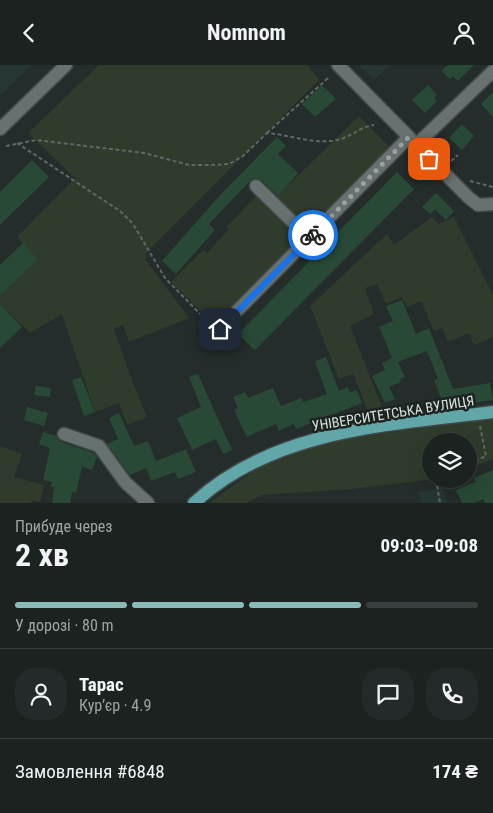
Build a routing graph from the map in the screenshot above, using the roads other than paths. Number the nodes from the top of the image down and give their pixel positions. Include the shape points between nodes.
1 (66, 65) edge
2 (338, 65) edge
3 (493, 71) edge
4 (0, 129) edge
5 (412, 142) junction
6 (256, 186) dead end
7 (493, 204) edge
8 (309, 238) junction
9 (214, 326) road end
10 (493, 412) edge
11 (64, 434) dead end
12 (148, 503) edge
13 (194, 503) edge

1 - 4 street
2 - 5 street
3 - 5 street
5 - 7 street via 478,205
5 - 8 street
6 - 8 street
8 - 9 street
10 - 13 main road, УНІВЕРСИТЕТСЬКА ВУЛИЦЯ via 357,431 295,445 241,468
11 - 12 street via 99,446 125,482

